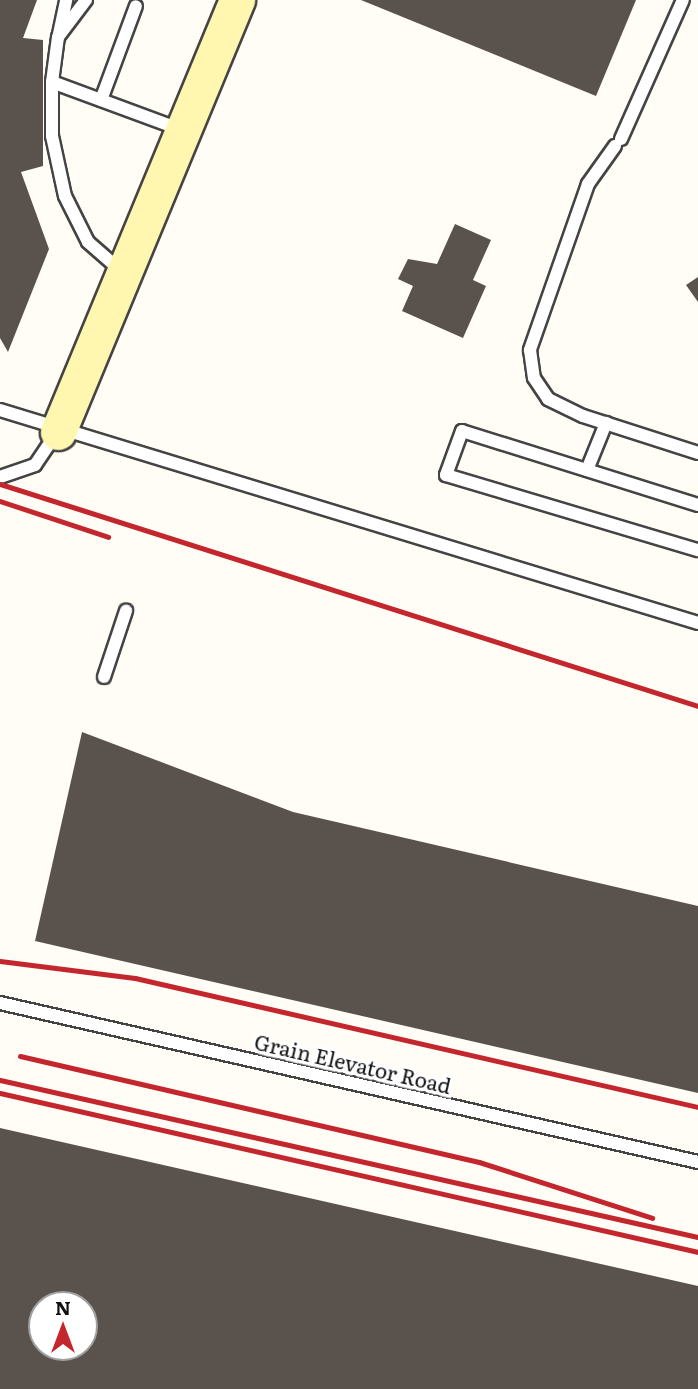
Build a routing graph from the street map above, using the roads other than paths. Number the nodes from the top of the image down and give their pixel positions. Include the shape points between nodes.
1 (66, 0) edge
2 (86, 0) edge
3 (237, 0) edge
4 (683, 0) edge
5 (136, 6) dead end
6 (58, 37) junction
7 (52, 82) junction
8 (101, 100) junction
9 (182, 130) junction
10 (122, 272) junction
11 (0, 410) edge
12 (606, 423) junction
13 (58, 432) junction
14 (698, 453) edge
15 (587, 470) junction
16 (0, 477) edge
17 (698, 505) edge
18 (698, 550) edge
19 (127, 611) dead end
20 (698, 623) edge
21 (104, 677) dead end
22 (0, 1003) edge
23 (698, 1161) edge

1 - 6 lane
2 - 6 lane
3 - 9 street
4 - 12 lane via 618,142 588,184 530,350 534,379 548,400
5 - 8 lane
6 - 7 lane
7 - 8 lane
7 - 10 lane via 52,136 65,196 88,242
8 - 9 lane
9 - 10 street
10 - 13 street
11 - 13 lane
12 - 14 lane
12 - 15 lane
13 - 16 lane via 35,465
13 - 20 lane
15 - 17 lane
15 - 18 lane via 462,431 446,475
19 - 21 lane
22 - 23 lane, Grain Elevator Road

